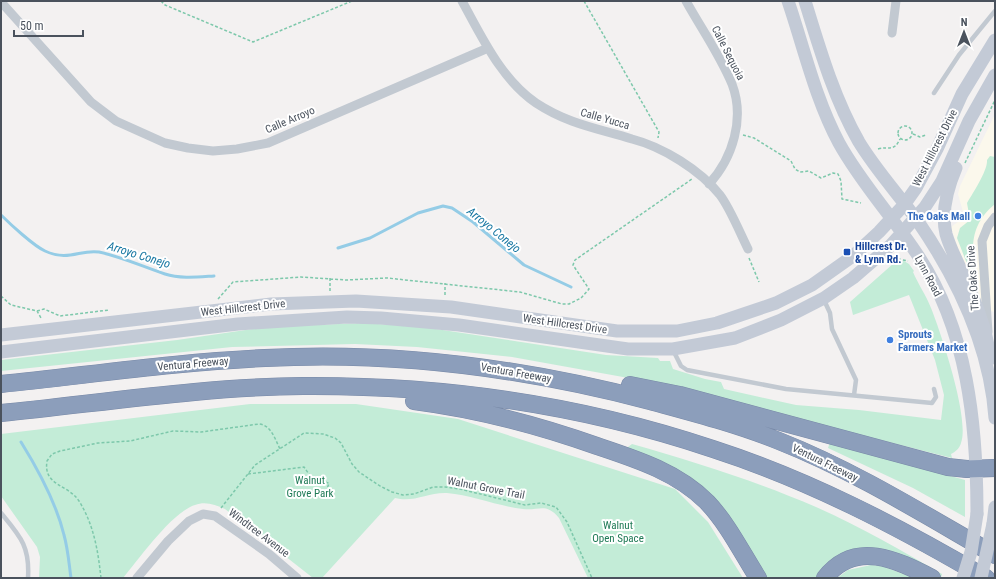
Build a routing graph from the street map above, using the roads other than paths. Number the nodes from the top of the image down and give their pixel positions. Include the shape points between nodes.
1 (462, 1) edge
2 (686, 1) edge
3 (788, 1) edge
4 (805, 1) edge
5 (896, 1) edge
6 (1, 2) edge
7 (995, 11) edge
8 (892, 33) dead end
9 (995, 40) edge
10 (488, 48) junction
11 (995, 74) edge
12 (934, 93) dead end
13 (969, 121) junction
14 (709, 184) junction
15 (904, 205) junction
16 (995, 217) edge
17 (915, 218) junction
18 (891, 219) junction
19 (902, 233) junction
20 (748, 249) dead end
21 (824, 298) junction
22 (701, 327) junction
23 (1, 335) edge
24 (988, 340) junction
25 (673, 349) junction
26 (1, 352) edge
27 (499, 368) junction
28 (990, 381) junction
29 (1, 384) edge
30 (934, 389) dead end
31 (229, 390) junction
32 (854, 395) junction
33 (1, 413) edge
34 (995, 418) edge
35 (995, 468) edge
36 (977, 470) junction
37 (995, 507) edge
38 (1, 513) edge
39 (995, 555) edge
40 (28, 578) edge
41 (137, 578) edge
42 (297, 578) edge
43 (758, 578) edge
44 (824, 578) edge
45 (932, 578) edge
46 (963, 578) edge
47 (981, 578) edge
48 (986, 578) edge

1 - 10 street, Calle Yucca
2 - 14 street, Calle Sequoia via 732,86 736,101 735,134 731,149 724,164
3 - 18 main road, Lynn Road via 806,64 838,141
4 - 15 main road, Lynn Road via 828,75 851,127 877,169
5 - 8 street
6 - 10 street, Calle Arroyo via 91,102 116,121 164,143 213,151 268,143
7 - 12 lane via 959,56
9 - 15 main road, West Hillcrest Drive via 972,75 931,160
10 - 14 street, Calle Yucca via 518,86 535,102 551,112 581,126 656,148 681,161
11 - 13 main road, West Hillcrest Drive
13 - 17 main road, West Hillcrest Drive via 942,180
13 - 24 main road via 969,140 947,194 945,222 950,245 973,297
14 - 20 street, Calle Yucca via 721,196
15 - 17 main road, Lynn Road
15 - 18 main road, West Hillcrest Drive
16 - 24 street, The Oaks Drive via 982,241
17 - 19 main road, West Hillcrest Drive
17 - 28 main road, Lynn Road via 946,266 959,293 975,331
18 - 19 main road, Lynn Road
18 - 22 main road, West Hillcrest Drive via 853,256 812,285 762,308
19 - 21 main road, West Hillcrest Drive via 853,278
19 - 36 main road, Lynn Road via 930,277 960,353 972,403
21 - 25 main road, West Hillcrest Drive via 781,320 735,338
21 - 32 lane via 832,328 856,380
22 - 23 main road, West Hillcrest Drive via 677,331 617,331 451,307 356,301 271,304
22 - 25 main road via 669,341
24 - 28 main road
25 - 26 main road, West Hillcrest Drive via 602,347 458,325 381,318 347,318 238,324
25 - 32 lane via 687,370 786,389
27 - 29 highway, Ventura Freeway via 367,357 265,358
27 - 36 highway via 571,375 687,397 948,467
27 - 39 highway, Ventura Freeway via 628,396 726,421 781,441 895,498
28 - 34 main road, Lynn Road
30 - 32 lane via 936,398 932,403
31 - 33 highway
31 - 43 highway via 259,397 391,398 432,403 531,425 633,458 680,480 707,502
31 - 48 highway via 301,386 395,388 517,402 625,423 713,449 827,494 910,534
35 - 36 highway
36 - 46 main road, Lynn Road, bridge via 977,514 971,552
37 - 47 main road, bridge
38 - 40 lane via 24,542 29,560
41 - 42 street, Windtree Avenue via 173,536 189,521 203,514 216,516 269,554
44 - 45 highway via 836,567 852,559 867,556 885,557 901,562

